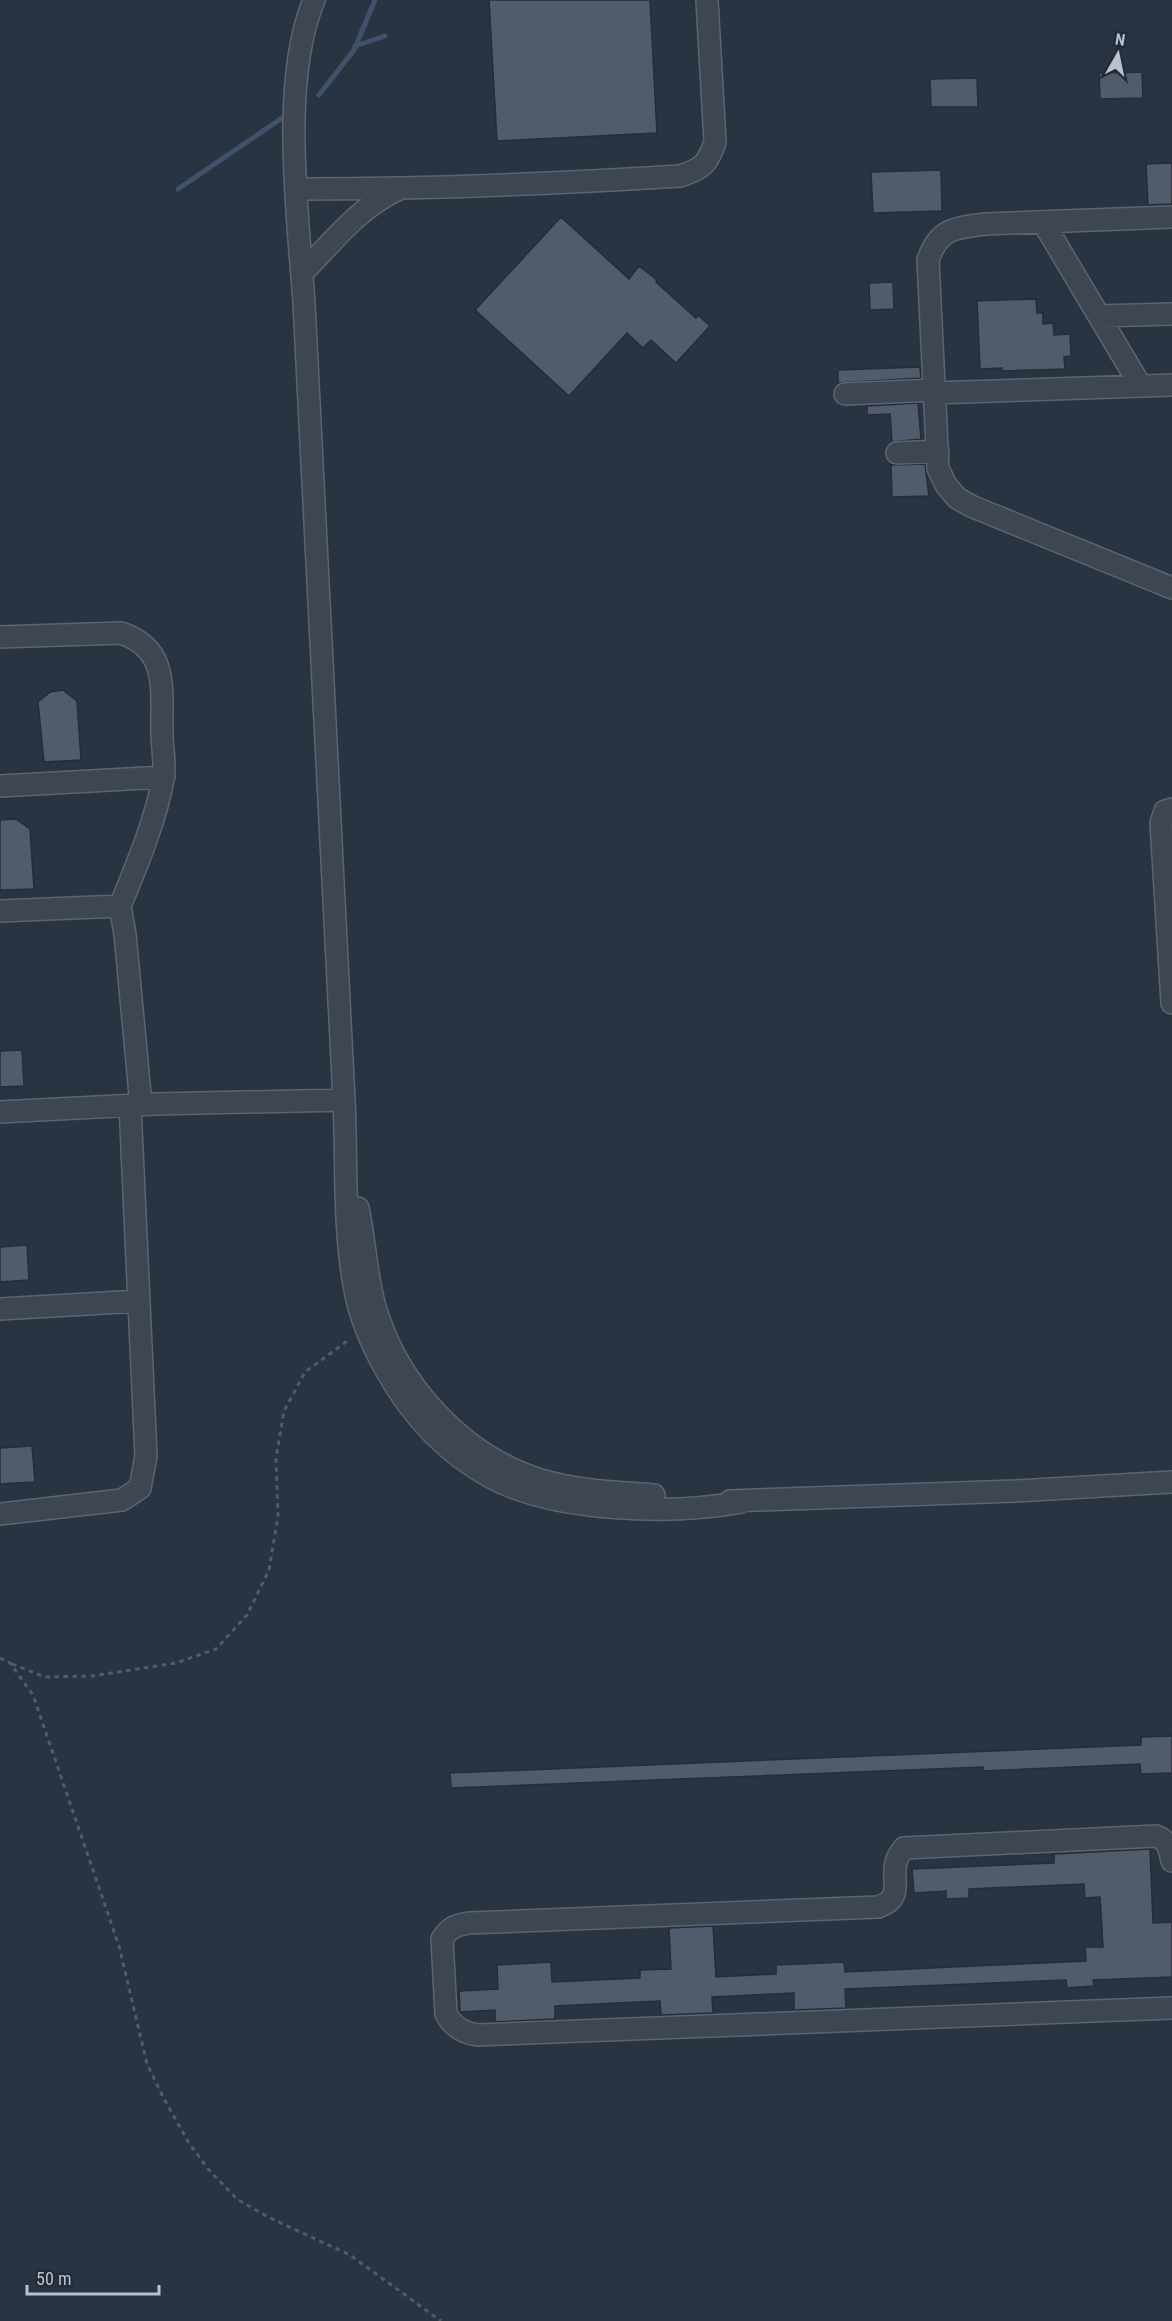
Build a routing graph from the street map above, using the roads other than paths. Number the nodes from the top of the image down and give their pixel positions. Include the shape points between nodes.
1 (314, 0) edge
2 (707, 0) edge
3 (297, 189) junction
4 (397, 189) junction
5 (1172, 217) edge
6 (1043, 222) junction
7 (302, 273) junction
8 (1172, 314) edge
9 (1099, 316) junction
10 (1140, 385) junction
11 (1172, 385) edge
12 (934, 392) junction
13 (845, 394) dead end
14 (938, 451) junction
15 (897, 453) dead end
16 (1172, 588) edge
17 (0, 637) edge
18 (164, 777) junction
19 (0, 786) edge
20 (1172, 809) edge
21 (120, 906) junction
22 (0, 911) edge
23 (1172, 990) edge
24 (344, 1100) junction
25 (135, 1105) junction
26 (0, 1112) edge
27 (347, 1161) junction
28 (139, 1301) junction
29 (0, 1309) edge
30 (1172, 1482) edge
31 (742, 1502) junction
32 (0, 1514) edge
33 (1172, 1861) edge
34 (1172, 2008) edge

1 - 3 street via 306,19 296,86
2 - 4 street via 715,142 702,167 680,176
3 - 4 street
3 - 7 street
4 - 7 street via 363,211
5 - 6 street
6 - 9 street
6 - 12 street via 959,227 945,232 934,244 928,260 928,277
7 - 24 street
8 - 9 street
9 - 10 street
10 - 11 street
10 - 12 street
12 - 13 street
12 - 14 street
14 - 15 street
14 - 16 street via 938,468 957,498
17 - 18 street via 121,633 146,646 156,658 161,678
18 - 19 street
18 - 21 street via 141,855
20 - 23 street via 1165,811 1161,823
21 - 22 street
21 - 25 street
24 - 25 street
24 - 27 street
25 - 26 street
25 - 28 street
27 - 31 street via 373,1299 387,1340 425,1401 458,1434 495,1460 542,1480 631,1493
27 - 31 street via 345,1205 350,1258 367,1328 392,1380 419,1421 457,1454 492,1478 515,1488 603,1506 686,1508
28 - 29 street
28 - 32 street via 146,1456 140,1488 122,1500
30 - 31 street
33 - 34 street via 1165,1839 1156,1836 904,1848 894,1863 895,1893 888,1904 878,1907 470,1923 454,1926 442,1939 446,2014 460,2030 478,2035

